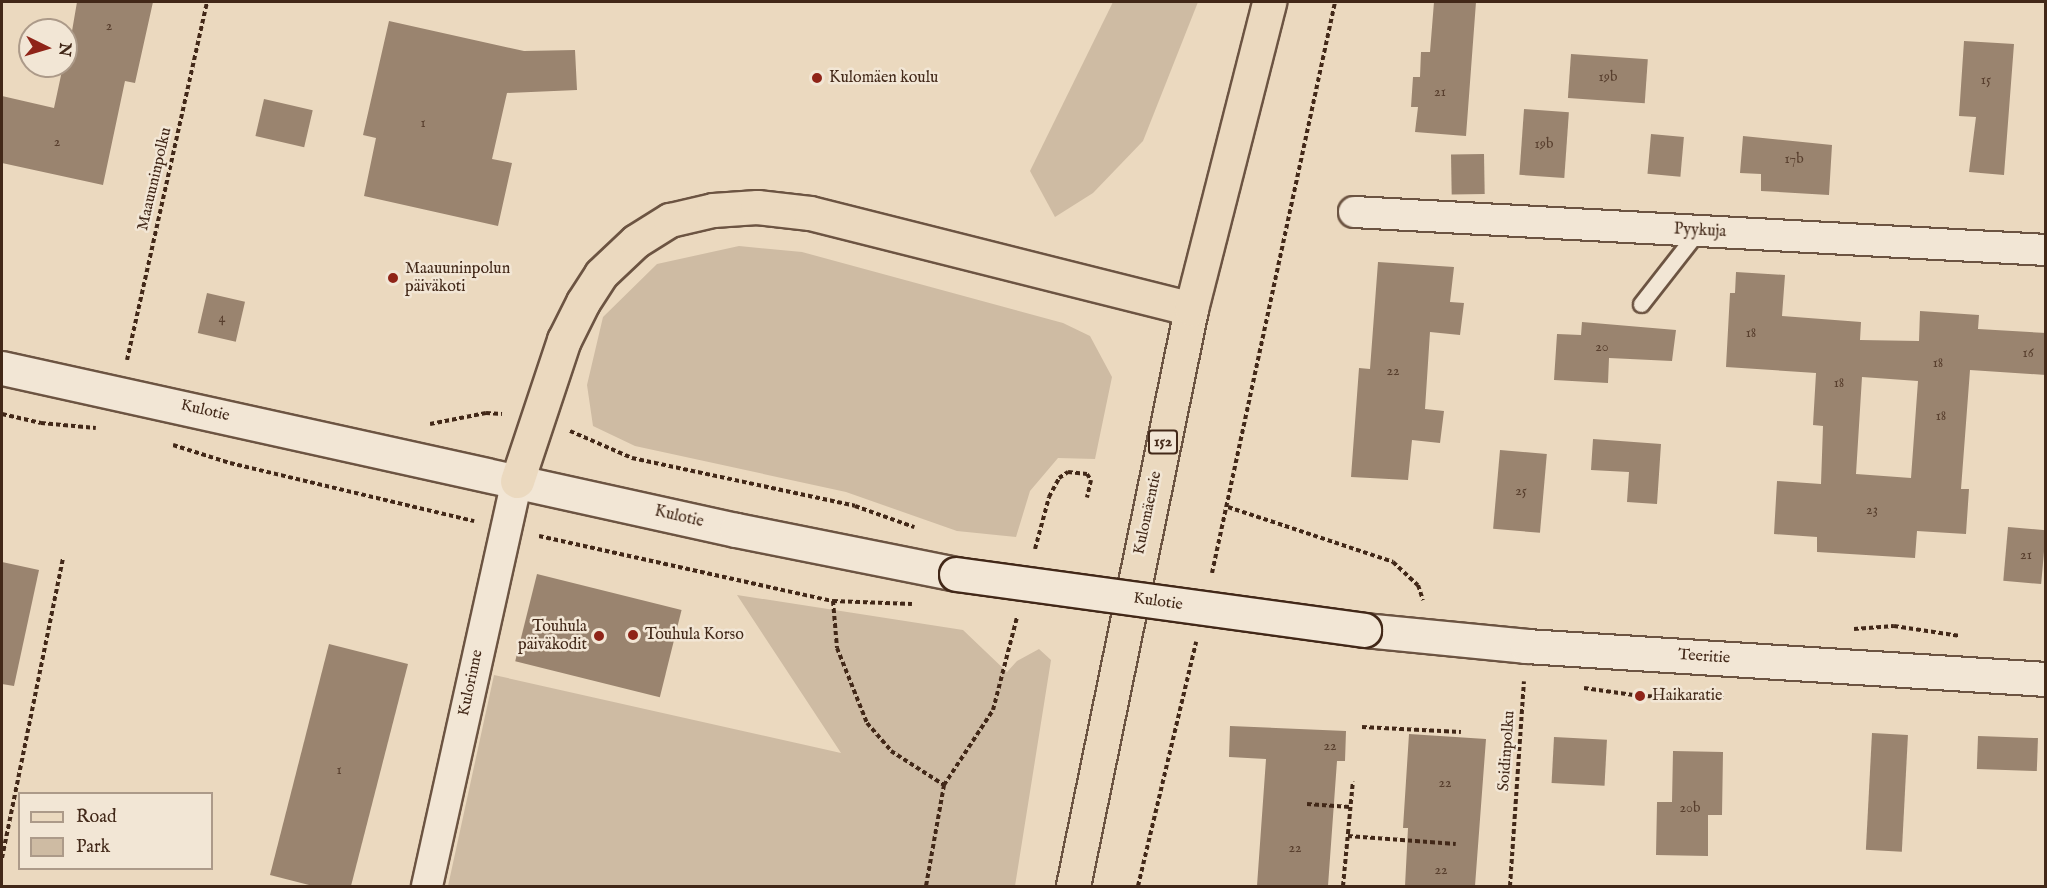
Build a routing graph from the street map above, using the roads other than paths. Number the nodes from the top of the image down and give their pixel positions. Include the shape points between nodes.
1 (1269, 2) edge
2 (1354, 212) dead end
3 (1698, 231) junction
4 (2046, 250) edge
5 (1641, 304) dead end
6 (1191, 309) junction
7 (2, 368) edge
8 (517, 481) junction
9 (1364, 630) joint
10 (2046, 679) edge
11 (427, 886) edge
12 (1073, 886) edge

1 - 6 main road, Kulomäentie / 152
2 - 3 street, Pyykuja
3 - 4 street, Pyykuja
3 - 5 lane
6 - 8 main road via 810,213 757,207 713,210 670,220 636,241 602,273 564,340
6 - 12 main road, Kulomäentie / 152
7 - 8 street, Kulotie
8 - 9 street, Kulotie, bridge via 956,574
8 - 11 street, Kulorinne
9 - 10 street, Teeritie via 1526,646

